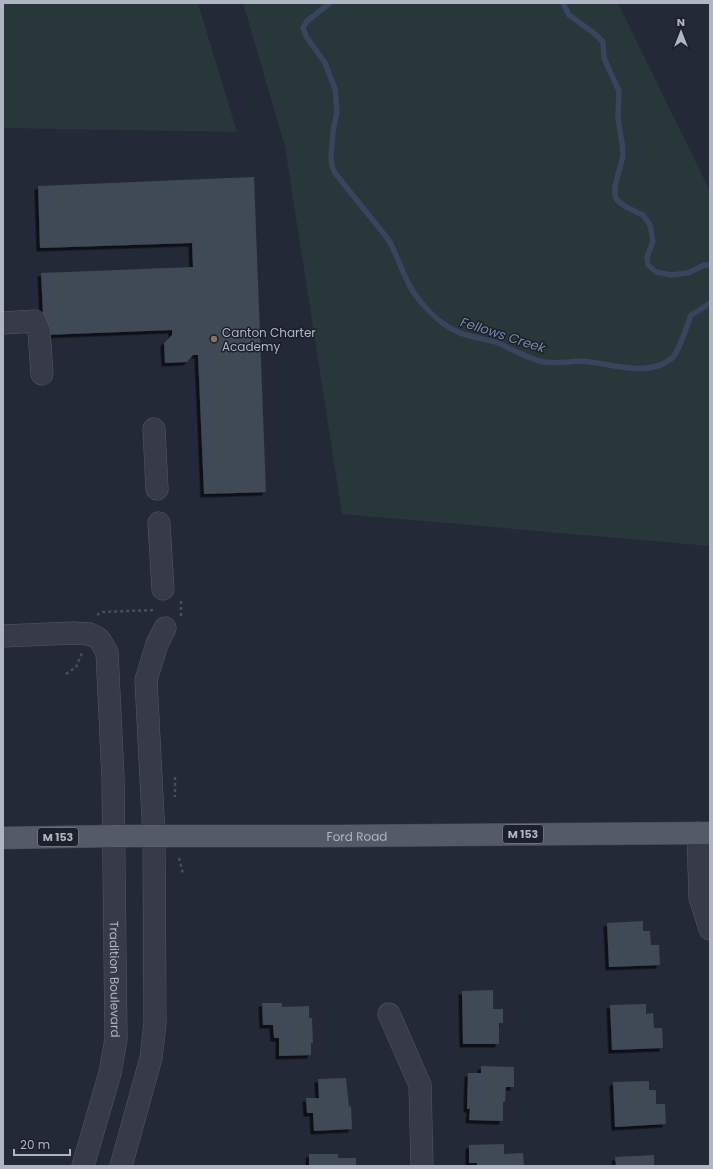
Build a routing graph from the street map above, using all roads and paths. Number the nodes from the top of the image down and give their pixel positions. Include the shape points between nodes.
1 (3, 323) edge
2 (42, 374) dead end
3 (154, 429) dead end
4 (157, 489) dead end
5 (159, 523) dead end
6 (163, 589) dead end
7 (97, 616) dead end
8 (160, 619) joint
9 (3, 636) edge
10 (84, 649) dead end
11 (66, 674) dead end
12 (175, 777) dead end
13 (175, 797) dead end
14 (704, 833) edge
15 (114, 836) junction
16 (154, 836) junction
17 (3, 838) edge
18 (179, 858) dead end
19 (183, 874) dead end
20 (710, 929) edge
21 (390, 1014) dead end
22 (83, 1166) edge
23 (121, 1166) edge
24 (422, 1166) edge

1 - 2 street via 34,321 39,331
3 - 4 street
5 - 6 street
7 - 8 path via 102,612
8 - 16 street via 157,644 146,680
9 - 15 street, Tradition Boulevard via 90,634 99,639 107,652
10 - 11 path via 76,666
12 - 13 path
14 - 16 main road, Ford Road / M 153
14 - 20 street via 700,898
15 - 16 main road, Ford Road / M 153
15 - 17 main road, Ford Road / M 153
15 - 22 street, Tradition Boulevard via 116,1039 110,1072
16 - 23 street via 155,1023 151,1058
18 - 19 path
21 - 24 street via 420,1085

